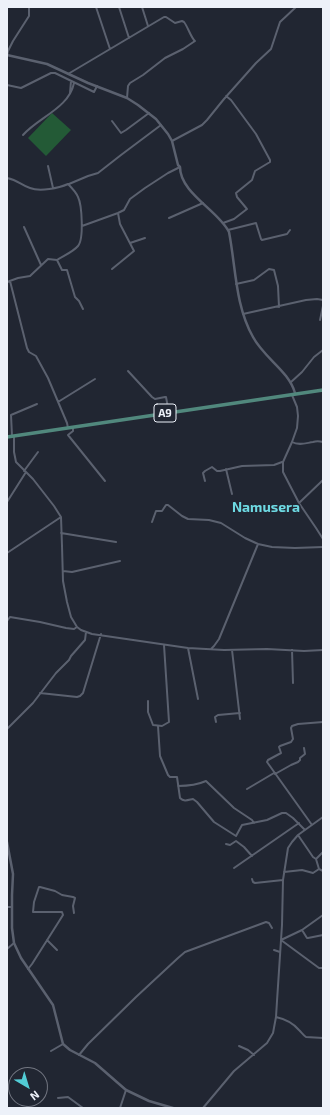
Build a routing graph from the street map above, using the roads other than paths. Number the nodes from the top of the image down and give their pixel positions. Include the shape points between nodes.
1 (29, 7) edge
2 (96, 7) edge
3 (119, 7) edge
4 (142, 7) edge
5 (296, 7) edge
6 (148, 26) junction
7 (129, 38) junction
8 (110, 49) junction
9 (7, 56) edge
10 (68, 74) junction
11 (71, 81) junction
12 (74, 83) junction
13 (7, 85) edge
14 (97, 86) junction
15 (69, 96) junction
16 (226, 96) junction
17 (126, 98) junction
18 (149, 113) junction
19 (112, 121) dead end
20 (161, 125) junction
21 (23, 135) dead end
22 (172, 141) junction
23 (48, 166) dead end
24 (180, 167) junction
25 (7, 178) edge
26 (68, 184) junction
27 (53, 188) junction
28 (203, 203) junction
29 (118, 214) junction
30 (169, 218) dead end
31 (223, 224) junction
32 (82, 226) junction
33 (24, 227) dead end
34 (228, 230) junction
35 (290, 230) dead end
36 (145, 238) dead end
37 (130, 243) junction
38 (57, 260) junction
39 (41, 265) junction
40 (112, 269) dead end
41 (8, 282) edge
42 (236, 284) junction
43 (323, 300) edge
44 (323, 306) edge
45 (280, 307) junction
46 (83, 309) dead end
47 (243, 314) junction
48 (320, 320) dead end
49 (323, 350) edge
50 (128, 371) dead end
51 (95, 379) dead end
52 (291, 382) junction
53 (321, 390) edge
54 (323, 393) edge
55 (294, 394) junction
56 (58, 402) junction
57 (37, 404) dead end
58 (169, 413) junction
59 (73, 427) junction
60 (68, 428) junction
61 (7, 436) edge
62 (14, 436) junction
63 (292, 442) junction
64 (323, 442) edge
65 (38, 452) dead end
66 (283, 462) junction
67 (226, 469) junction
68 (25, 472) junction
69 (205, 480) dead end
70 (323, 480) edge
71 (105, 481) dead end
72 (232, 494) dead end
73 (7, 502) edge
74 (299, 503) junction
75 (61, 517) junction
76 (152, 522) dead end
77 (61, 533) junction
78 (323, 539) edge
79 (116, 542) dead end
80 (258, 544) junction
81 (323, 547) edge
82 (7, 553) edge
83 (120, 562) dead end
84 (62, 571) junction
85 (7, 621) edge
86 (77, 627) junction
87 (86, 632) junction
88 (101, 634) junction
89 (164, 645) junction
90 (188, 648) junction
91 (210, 650) junction
92 (232, 650) junction
93 (292, 650) junction
94 (323, 650) edge
95 (293, 683) dead end
96 (40, 693) junction
97 (198, 699) dead end
98 (148, 701) dead end
99 (240, 713) junction
100 (240, 719) dead end
101 (216, 722) dead end
102 (323, 722) edge
103 (158, 726) junction
104 (7, 729) edge
105 (304, 748) dead end
106 (275, 774) junction
107 (178, 786) junction
108 (247, 789) dead end
109 (323, 817) edge
110 (254, 823) junction
111 (299, 823) junction
112 (312, 825) junction
113 (304, 830) junction
114 (298, 835) junction
115 (236, 836) junction
116 (236, 841) junction
117 (7, 842) edge
118 (226, 844) dead end
119 (323, 852) edge
120 (252, 856) junction
121 (316, 859) junction
122 (234, 868) dead end
123 (319, 869) junction
124 (323, 871) edge
125 (284, 872) junction
126 (252, 878) dead end
127 (283, 880) junction
128 (12, 906) junction
129 (7, 907) edge
130 (74, 913) dead end
131 (323, 915) edge
132 (272, 928) dead end
133 (302, 930) junction
134 (323, 935) edge
135 (47, 940) junction
136 (281, 940) junction
137 (14, 943) junction
138 (7, 949) edge
139 (57, 950) dead end
140 (274, 950) dead end
141 (280, 952) junction
142 (323, 968) edge
143 (28, 969) junction
144 (276, 1017) junction
145 (323, 1038) edge
146 (63, 1044) junction
147 (239, 1046) dead end
148 (51, 1051) dead end
149 (79, 1055) junction
150 (254, 1055) junction
151 (126, 1090) junction
152 (58, 1098) dead end
153 (82, 1108) edge
154 (120, 1108) edge
155 (172, 1108) edge
156 (203, 1108) edge

1 - 9 street via 29,16
2 - 8 street
3 - 7 street
4 - 6 street
5 - 16 street via 280,22 271,49
6 - 7 street
6 - 17 street via 164,17 175,23 183,21 195,41 165,58 130,84
7 - 8 street
8 - 10 street
9 - 10 street via 47,64
10 - 14 street
11 - 12 street
11 - 13 street via 55,73 48,73 21,88
11 - 15 street
12 - 14 street via 94,92
12 - 15 street
14 - 17 street
15 - 21 street
16 - 22 street via 207,120
16 - 31 street via 256,134 270,162 255,172 252,180 236,193 236,197 248,209 234,220
17 - 18 street
18 - 19 street via 121,132
18 - 20 street
20 - 22 street
20 - 26 street via 98,173
22 - 24 street
23 - 27 street
24 - 28 street via 183,180
24 - 29 street via 130,199 124,210
25 - 27 street via 32,189
26 - 27 street
26 - 32 street via 78,197
28 - 30 street
28 - 31 street
29 - 32 street
29 - 37 street
31 - 34 street
32 - 38 street via 79,244
33 - 39 street
34 - 35 street via 256,223 262,240 287,234
34 - 42 street
36 - 37 street
37 - 40 street via 133,252
38 - 39 street via 48,259
38 - 46 street via 62,270 67,270 75,297
39 - 41 street via 30,276
41 - 56 street via 27,348 36,356
42 - 45 street via 254,280 269,269 274,270
42 - 47 street
43 - 45 street via 306,300
44 - 48 street
45 - 47 street
47 - 52 street via 260,349
49 - 52 street
50 - 58 street via 155,400 166,397
51 - 56 street
52 - 55 street
53 - 54 street
53 - 55 main road, A9
55 - 58 main road, A9
55 - 63 street via 298,416
56 - 60 street
57 - 62 street via 11,415
58 - 59 main road, A9
59 - 60 main road, A9
59 - 71 street via 73,431 68,435
60 - 62 main road, A9
61 - 62 main road, A9
62 - 68 street via 15,459
63 - 64 street
63 - 66 street
65 - 68 street
66 - 67 street via 274,466
66 - 74 street via 283,472
67 - 69 street via 217,471 211,468 203,473
67 - 72 street
68 - 73 street
68 - 75 street
70 - 74 street
74 - 78 street
75 - 77 street
75 - 82 street
76 - 80 street via 156,511 162,511 168,504 188,519 222,523
77 - 79 street
77 - 84 street
80 - 81 street via 272,547
80 - 91 street via 219,638
83 - 84 street via 72,572
84 - 86 street via 71,617
85 - 86 street via 10,617 66,628
86 - 87 street
87 - 88 street
87 - 96 street via 85,640
88 - 89 street
88 - 96 street via 80,696
89 - 90 street
89 - 103 street via 169,722
90 - 91 street
90 - 97 street
91 - 92 street
92 - 93 street
92 - 99 street
93 - 94 street
93 - 95 street
96 - 104 street
98 - 103 street via 150,721
99 - 100 street
99 - 101 street via 218,715 215,717
102 - 106 street via 292,726 291,742 280,746 280,754 268,760
103 - 107 street via 160,756 168,775 177,777
105 - 106 street via 305,754 298,762
106 - 108 street
106 - 112 street
107 - 110 street via 199,785 206,781
107 - 115 street via 182,800 193,799 214,822
109 - 112 street
110 - 111 street via 282,813
110 - 115 street via 242,825
111 - 113 street
111 - 120 street
112 - 113 street
113 - 114 street
114 - 121 street
114 - 125 street via 288,848
115 - 116 street
116 - 118 street via 230,845
116 - 120 street
117 - 128 street via 13,874
119 - 121 street
120 - 122 street
121 - 123 street
123 - 124 street
123 - 125 street via 313,873 302,870
125 - 127 street
126 - 127 street via 255,883
127 - 136 street
128 - 129 street
128 - 137 street
130 - 135 street via 75,898 39,887 33,912 62,912 63,915
131 - 133 street
132 - 149 street via 266,922 185,952
133 - 134 street via 307,938
133 - 136 street
135 - 139 street
135 - 143 street
136 - 141 street
136 - 142 street
137 - 138 street
137 - 143 street
140 - 141 street
141 - 144 street
143 - 146 street via 53,1005
144 - 145 street via 288,1021 306,1037
144 - 150 street via 274,1033 270,1040
146 - 148 street
146 - 149 street
147 - 150 street
149 - 151 street via 95,1063
150 - 156 street via 234,1071
151 - 154 street
151 - 155 street
152 - 153 street via 68,1097

